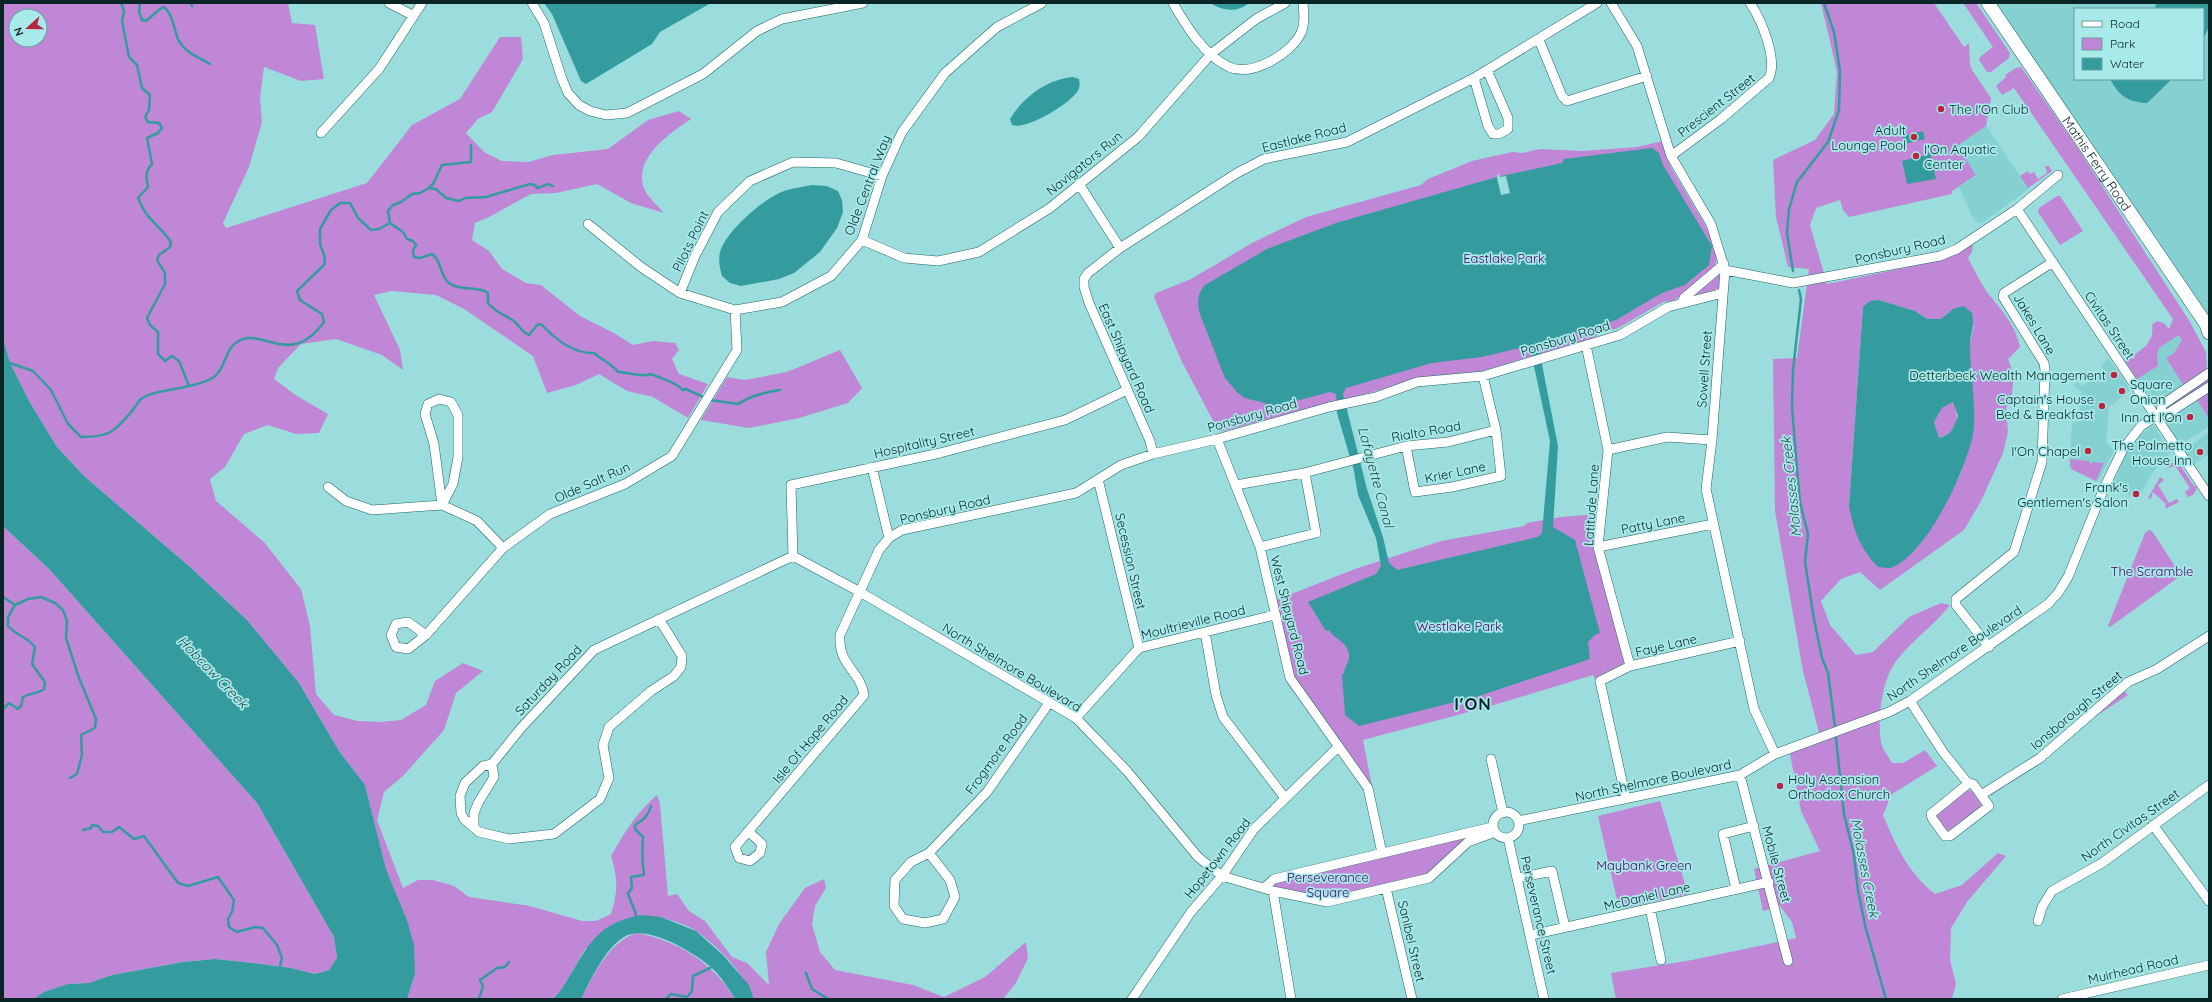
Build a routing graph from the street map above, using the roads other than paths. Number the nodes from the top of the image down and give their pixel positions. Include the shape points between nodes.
1 (389, 3) edge
2 (422, 3) edge
3 (532, 3) edge
4 (863, 3) edge
5 (1042, 3) edge
6 (1173, 3) edge
7 (1285, 3) edge
8 (1303, 3) edge
9 (1597, 3) edge
10 (1610, 3) edge
11 (1750, 3) edge
12 (1988, 3) edge
13 (838, 6) edge
14 (414, 16) junction
15 (1539, 40) junction
16 (1211, 54) junction
17 (1487, 70) junction
18 (1647, 76) junction
19 (1474, 78) junction
20 (321, 133) dead end
21 (1670, 156) junction
22 (2058, 174) dead end
23 (882, 176) junction
24 (1079, 184) junction
25 (2017, 209) junction
26 (588, 224) dead end
27 (862, 240) junction
28 (1120, 248) junction
29 (2053, 262) junction
30 (1724, 267) junction
31 (1088, 273) joint
32 (680, 293) junction
33 (1723, 293) junction
34 (1682, 303) junction
35 (735, 310) junction
36 (2208, 328) edge
37 (1586, 345) junction
38 (2209, 373) edge
39 (1483, 376) junction
40 (2209, 387) edge
41 (1127, 390) junction
42 (2158, 414) junction
43 (1496, 430) junction
44 (1217, 439) junction
45 (1712, 440) junction
46 (1406, 446) junction
47 (1608, 450) junction
48 (1153, 454) junction
49 (872, 467) junction
50 (1305, 472) junction
51 (1098, 479) junction
52 (1236, 484) junction
53 (328, 488) dead end
54 (2209, 496) edge
55 (442, 505) junction
56 (1713, 524) junction
57 (889, 538) junction
58 (1260, 547) junction
59 (1598, 547) junction
60 (503, 548) junction
61 (793, 556) junction
62 (860, 592) junction
63 (1275, 615) junction
64 (658, 619) junction
65 (1205, 632) junction
66 (426, 635) dead end
67 (2209, 636) edge
68 (1740, 641) junction
69 (1989, 647) junction
70 (1139, 648) junction
71 (1630, 666) junction
72 (1910, 700) junction
73 (1049, 703) junction
74 (1076, 718) junction
75 (1338, 747) junction
76 (1775, 754) junction
77 (1490, 759) dead end
78 (492, 764) junction
79 (1740, 775) junction
80 (1969, 783) junction
81 (2209, 785) edge
82 (1981, 795) junction
83 (1285, 798) junction
84 (1626, 799) junction
85 (1503, 813) junction
86 (1518, 821) junction
87 (2153, 825) junction
88 (474, 826) junction
89 (1754, 826) junction
90 (1494, 829) junction
91 (748, 831) dead end
92 (1508, 838) junction
93 (929, 853) junction
94 (1382, 853) junction
95 (1222, 876) junction
96 (1518, 878) junction
97 (1769, 882) junction
98 (1386, 888) junction
99 (1269, 889) junction
100 (1736, 889) junction
101 (2209, 900) edge
102 (1650, 908) junction
103 (2038, 921) dead end
104 (1565, 927) junction
105 (1531, 935) junction
106 (1661, 960) dead end
107 (1788, 961) dead end
108 (2209, 965) edge
109 (1132, 999) edge
110 (1291, 999) edge
111 (1412, 999) edge
112 (1544, 999) edge
113 (2062, 999) edge

1 - 14 street
2 - 14 street
3 - 13 street via 544,23 568,93 579,105 590,111 606,114 627,113 703,74 757,31 782,18
4 - 13 street
5 - 23 street, Olde Central Way via 997,27 945,73 902,132
6 - 16 street via 1195,37
7 - 16 street, Navigators Run via 1256,19
8 - 16 street via 1305,13 1302,32 1292,47 1262,66 1246,71 1229,67
9 - 15 street, Eastlake Road
10 - 18 street, Sowell Street via 1637,46
11 - 21 street, Prescient Street via 1762,22 1767,41 1772,64 1769,78 1721,119
12 - 36 main road, Mathis Ferry Road
14 - 20 street via 379,69
15 - 17 street, Eastlake Road
15 - 18 street via 1562,96 1567,101
16 - 24 street, Navigators Run via 1138,137
17 - 19 street, Eastlake Road
17 - 19 street via 1508,118 1508,129 1503,133 1494,134 1488,126
18 - 21 street, Sowell Street
19 - 28 street, Eastlake Road via 1347,142 1258,162 1237,172
21 - 30 street, Sowell Street via 1711,224
22 - 25 street, Ponsbury Road
23 - 27 street, Olde Central Way
23 - 32 street, Pilots Point via 836,163 793,162 750,180 718,212 695,256
24 - 27 street, Navigators Run via 1050,208 979,252 938,261 904,258
24 - 28 street
25 - 29 street, Civitas Street
25 - 30 street, Ponsbury Road via 1957,249 1932,258 1793,283
26 - 32 street, Olde Central Way via 641,267
27 - 35 street, Olde Central Way via 830,276 782,302
28 - 31 street, Eastlake Road
29 - 42 street, Civitas Street
29 - 69 street, Jakes Lane via 2004,293 2003,297 2046,370 2042,462 2014,552 1956,599 1956,605
30 - 33 street, Sowell Street
30 - 34 street, Ponsbury Road via 1684,298
31 - 41 street, East Shipyard Road via 1084,279 1084,287 1089,303
32 - 35 street, Olde Central Way
33 - 34 street, Ponsbury Road
33 - 45 street, Sowell Street
34 - 37 street, Ponsbury Road via 1662,310 1620,335
35 - 60 street, Olde Salt Run via 737,350 672,456 625,484 550,514
37 - 39 street, Ponsbury Road
37 - 47 street, Latitude Lane
38 - 42 street, North Shelmore Boulevard via 2162,405
39 - 43 street
39 - 44 street, Ponsbury Road via 1417,382 1376,398 1330,407
40 - 42 street, North Shelmore Boulevard via 2166,414
41 - 48 street, East Shipyard Road via 1150,441
41 - 49 street, Hospitality Street via 1065,420 986,442
42 - 54 street, Civitas Street
42 - 69 street, North Shelmore Boulevard via 2133,434 2123,449 2104,488 2068,577 2058,593 2048,604
43 - 46 street, Rialto Road via 1448,442
43 - 46 street, Krier Lane via 1502,476 1452,487 1415,492
44 - 48 street, Ponsbury Road
44 - 52 street, West Shipyard Road
45 - 47 street via 1667,437
45 - 56 street, Sowell Street via 1706,489
46 - 50 street, Rialto Road
47 - 59 street, Latitude Lane
48 - 51 street, Ponsbury Road via 1121,465
49 - 57 street
49 - 61 street, Hospitality Street via 791,485
50 - 52 street, Rialto Road
50 - 58 street via 1316,533
51 - 57 street, Ponsbury Road via 1076,493 902,530
51 - 70 street, Secession Street
52 - 58 street, West Shipyard Road
53 - 55 street via 346,501 372,510
55 - 55 street via 453,484 458,457 458,415 451,402 439,400 428,404 425,414 434,444
55 - 60 street via 477,521
56 - 59 street, Patty Lane
56 - 68 street, Sowell Street
57 - 62 street, Ponsbury Road via 879,550
58 - 63 street, West Shipyard Road
59 - 71 street, Latitude Lane
60 - 66 street, Olde Salt Run
61 - 62 street, North Shelmore Boulevard
61 - 64 street, Saturday Road
62 - 73 street, North Shelmore Boulevard
62 - 91 street, Isle Of Hope Road via 840,635 839,649 862,684 864,694
63 - 65 street, Moultrieville Road
63 - 75 street, West Shipyard Road via 1290,678
64 - 78 street, Saturday Road via 594,650 521,728
64 - 88 street, Saturday Road via 682,656 682,667 609,728 603,745 609,778 600,799 554,834 509,839 480,832
65 - 70 street, Moultrieville Road
65 - 83 street via 1216,695 1223,717
67 - 82 street, Ionsborough Street via 2157,669 2128,682 2040,758
68 - 71 street, Faye Lane
68 - 76 street, Sowell Street via 1754,710
69 - 72 street, North Shelmore Boulevard
70 - 74 street, Moultrieville Road
71 - 84 street, Faye Lane via 1600,681
72 - 76 street, North Shelmore Boulevard via 1889,712
72 - 80 street via 1943,752
73 - 74 street, North Shelmore Boulevard
73 - 93 street, Frogmore Road via 987,792
74 - 95 street, North Shelmore Boulevard via 1127,771 1198,857
75 - 83 street, Hopetown Road
75 - 94 street, West Shipyard Road via 1370,793
76 - 79 street, North Shelmore Boulevard
77 - 85 street
78 - 88 street via 494,777 478,803 474,813
78 - 88 street, Saturday Road via 483,766 472,775 462,789 461,813 464,819
79 - 84 street, North Shelmore Boulevard
79 - 89 street, Mobile Street
80 - 82 street via 1973,784
80 - 82 street via 1931,814 1945,836 1950,836 1990,806
81 - 87 street, North Civitas Street
83 - 95 street, Hopetown Road via 1254,829
84 - 86 street, North Shelmore Boulevard
85 - 86 street via 1513,814
85 - 90 street via 1495,819
86 - 92 street via 1518,830
87 - 101 street
87 - 103 street, North Civitas Street via 2102,863 2052,891 2042,907
89 - 97 street, Mobile Street
89 - 100 street via 1723,834
90 - 92 street via 1499,836
90 - 94 street
90 - 98 street, North Shelmore Boulevard via 1468,842 1430,878
92 - 96 street, Perseverance Street
93 - 93 street, Frogmore Road via 950,880 955,897 943,919 925,923 904,918 894,906 895,880 911,862
94 - 99 street via 1274,879
95 - 99 street, North Shelmore Boulevard
95 - 109 street, Hopetown Road via 1191,912
96 - 104 street via 1552,871
96 - 105 street, Perseverance Street
97 - 100 street, McDaniel Lane
97 - 107 street, Mobile Street
98 - 99 street, North Shelmore Boulevard via 1327,902
98 - 111 street, Sanibel Street
99 - 110 street
100 - 102 street, McDaniel Lane
102 - 104 street, McDaniel Lane
102 - 106 street
104 - 105 street, McDaniel Lane
105 - 112 street, Perseverance Street
108 - 113 street, Muirhead Road

